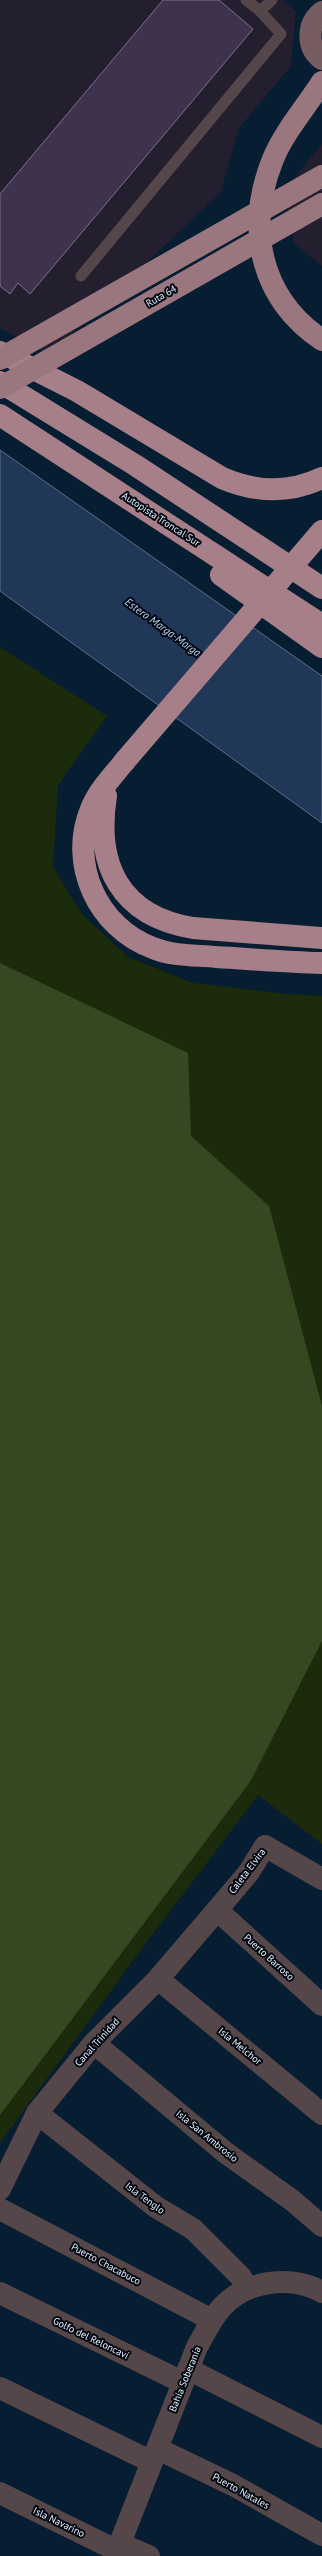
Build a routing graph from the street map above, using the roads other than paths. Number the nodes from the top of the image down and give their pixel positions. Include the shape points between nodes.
1 (246, 0) edge
2 (272, 0) edge
3 (260, 11) junction
4 (322, 12) edge
5 (322, 59) edge
6 (322, 82) edge
7 (322, 100) edge
8 (300, 116) junction
9 (322, 176) edge
10 (322, 204) edge
11 (80, 276) dead end
12 (322, 340) edge
13 (0, 352) edge
14 (0, 358) edge
15 (0, 382) edge
16 (0, 388) edge
17 (0, 415) edge
18 (74, 462) junction
19 (322, 478) edge
20 (322, 532) edge
21 (322, 588) edge
22 (322, 625) edge
23 (322, 647) edge
24 (108, 781) junction
25 (322, 938) edge
26 (322, 963) edge
27 (322, 1879) edge
28 (217, 1910) junction
29 (158, 1979) junction
30 (322, 2005) edge
31 (94, 2043) junction
32 (37, 2113) junction
33 (322, 2114) edge
34 (0, 2189) edge
35 (0, 2209) edge
36 (322, 2226) edge
37 (247, 2288) junction
38 (322, 2291) edge
39 (0, 2293) edge
40 (212, 2320) junction
41 (185, 2376) junction
42 (0, 2388) edge
43 (322, 2437) edge
44 (155, 2455) junction
45 (0, 2493) edge
46 (322, 2535) edge
47 (118, 2550) edge
48 (148, 2556) edge

1 - 3 lane
2 - 3 lane
3 - 11 lane via 281,34
4 - 5 main road via 313,22 310,31 313,48
6 - 8 highway
7 - 8 highway
8 - 12 highway via 282,141 267,176 260,218 260,246 266,273 279,298 299,322
9 - 14 highway, bridge
10 - 16 highway, Ruta 64, bridge
13 - 19 highway via 78,390 217,475 238,485 261,489 287,489
15 - 21 highway via 135,465
17 - 18 highway, Autopista Troncal Sur
18 - 22 highway, Autopista Troncal Sur
18 - 23 highway via 184,549
20 - 24 highway, bridge
24 - 25 highway via 102,825 106,857 120,886 145,911 171,923 193,928
24 - 26 highway via 91,809 86,825 83,858 91,891 110,920 123,932 153,949 170,953
27 - 28 street, Caleta Elvira via 265,1846
28 - 29 street, Canal Trinidad
28 - 30 street, Puerto Barroso
29 - 31 street, Canal Trinidad
29 - 33 street, Isla Melchor
31 - 32 street, Canal Trinidad
31 - 36 street, Isla San Ambrosio via 226,2153
32 - 34 street, Canal Trinidad
32 - 37 street, Isla Tenglo via 156,2207 193,2229 241,2277
35 - 40 street, Puerto Chacabuco
37 - 38 street, Bahía Soberanía via 268,2282 291,2283
37 - 40 street, Bahía Soberanía via 222,2306
39 - 41 street, Golfo del Reloncaví
40 - 41 street, Bahía Soberanía
41 - 43 street, Golfo del Reloncaví
41 - 44 street, Bahía Soberanía
42 - 44 street, Puerto Natales
44 - 46 street, Puerto Natales via 233,2485
44 - 47 street, Bahía Soberanía
45 - 47 street, Isla Navarino
47 - 48 street, Isla Navarino

